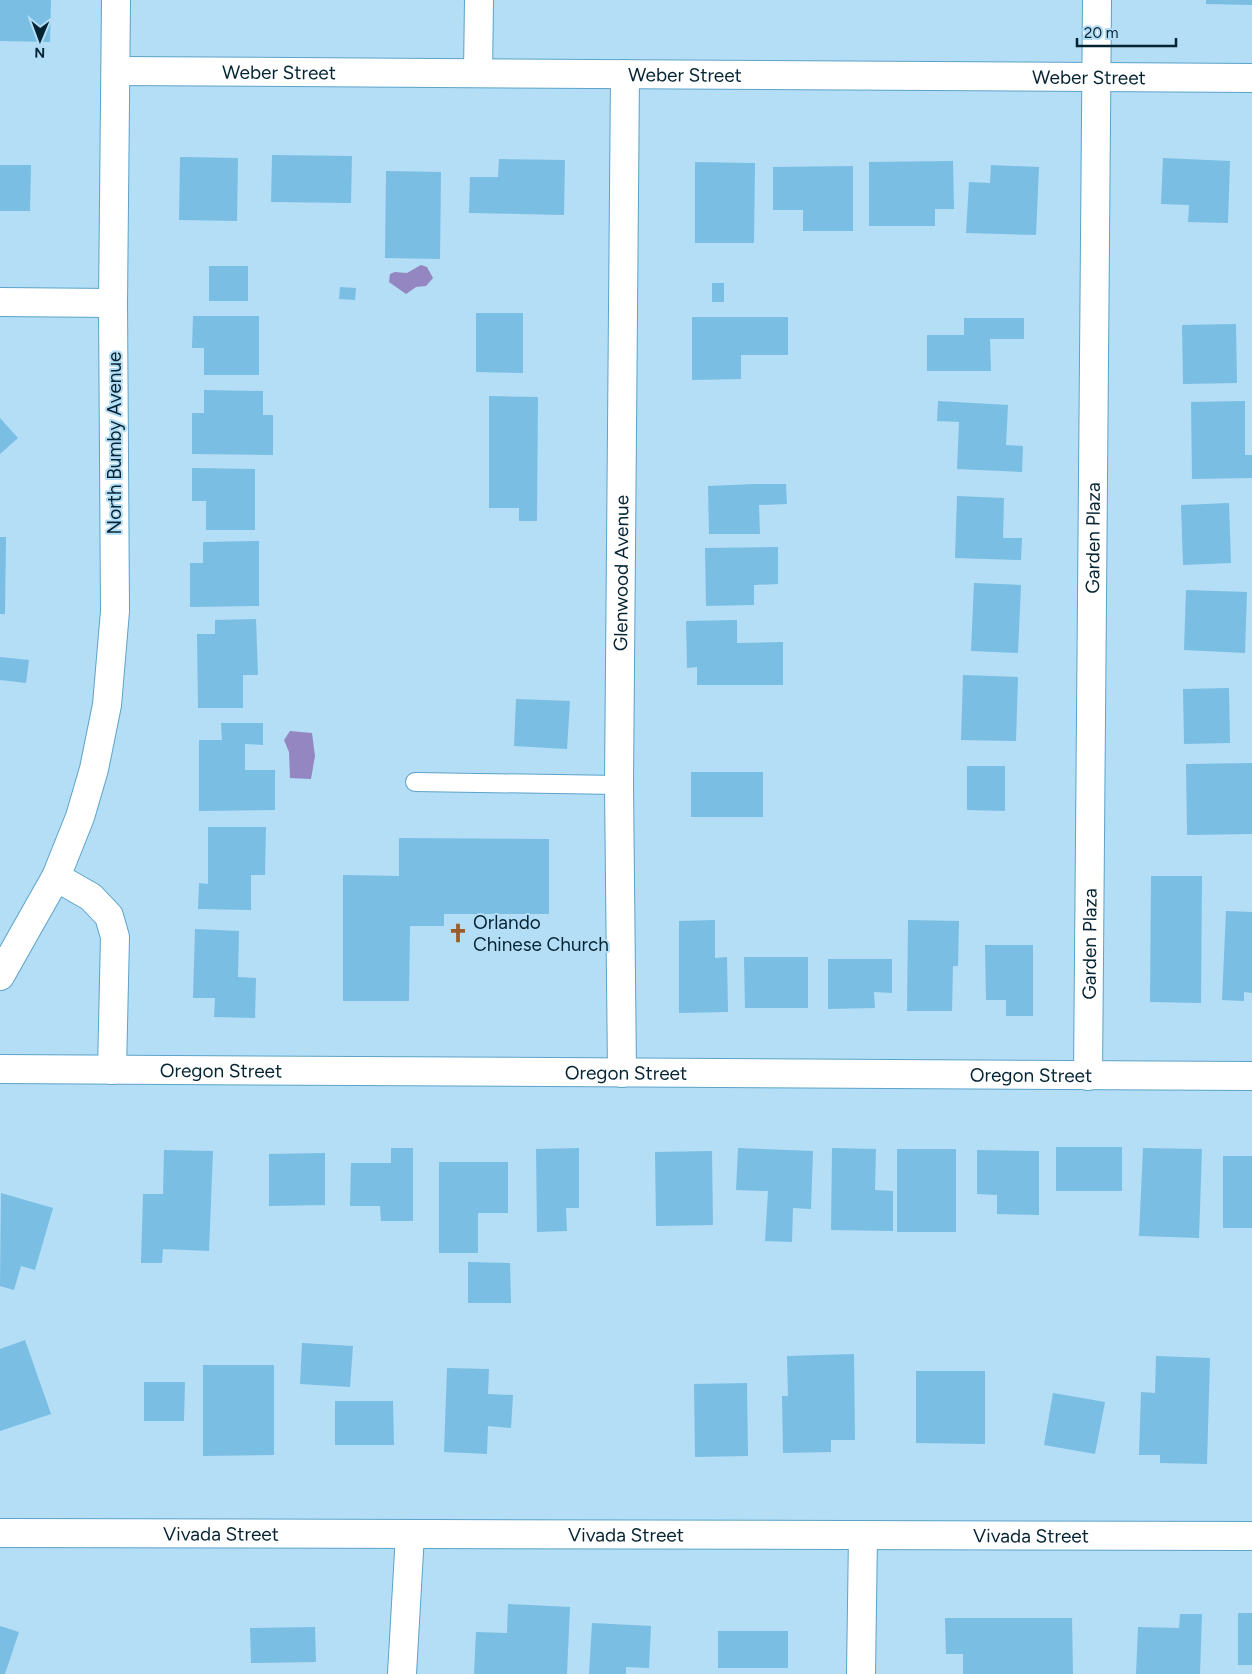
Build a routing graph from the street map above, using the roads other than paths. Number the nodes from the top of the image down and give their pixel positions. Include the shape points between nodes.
1 (116, 0) edge
2 (478, 0) edge
3 (1097, 0) edge
4 (117, 72) junction
5 (478, 73) junction
6 (625, 74) junction
7 (1097, 77) junction
8 (1252, 78) edge
9 (0, 302) edge
10 (113, 303) junction
11 (415, 782) dead end
12 (619, 785) junction
13 (56, 877) junction
14 (0, 976) edge
15 (0, 1069) edge
16 (112, 1070) junction
17 (622, 1073) junction
18 (1088, 1076) junction
19 (1252, 1076) edge
20 (0, 1533) edge
21 (410, 1534) junction
22 (863, 1535) junction
23 (1252, 1536) edge
24 (402, 1674) edge
25 (860, 1674) edge

1 - 4 street, North Bumby Avenue
2 - 5 street
3 - 7 street, Garden Plaza
4 - 5 street, Weber Street
4 - 10 street, North Bumby Avenue
5 - 6 street, Weber Street
6 - 7 street, Weber Street
6 - 12 street, Glenwood Avenue
7 - 8 street, Weber Street
7 - 18 street, Garden Plaza
9 - 10 street
10 - 13 street, North Bumby Avenue via 114,611 107,705 80,818
11 - 12 lane
12 - 17 street, Glenwood Avenue
13 - 14 street, North Bumby Avenue
13 - 16 street via 91,897 109,916 115,937
15 - 16 street, Oregon Street
16 - 17 street, Oregon Street
17 - 18 street, Oregon Street
18 - 19 street, Oregon Street
20 - 21 street, Vivada Street
21 - 22 street, Vivada Street
21 - 24 street
22 - 23 street, Vivada Street
22 - 25 street

